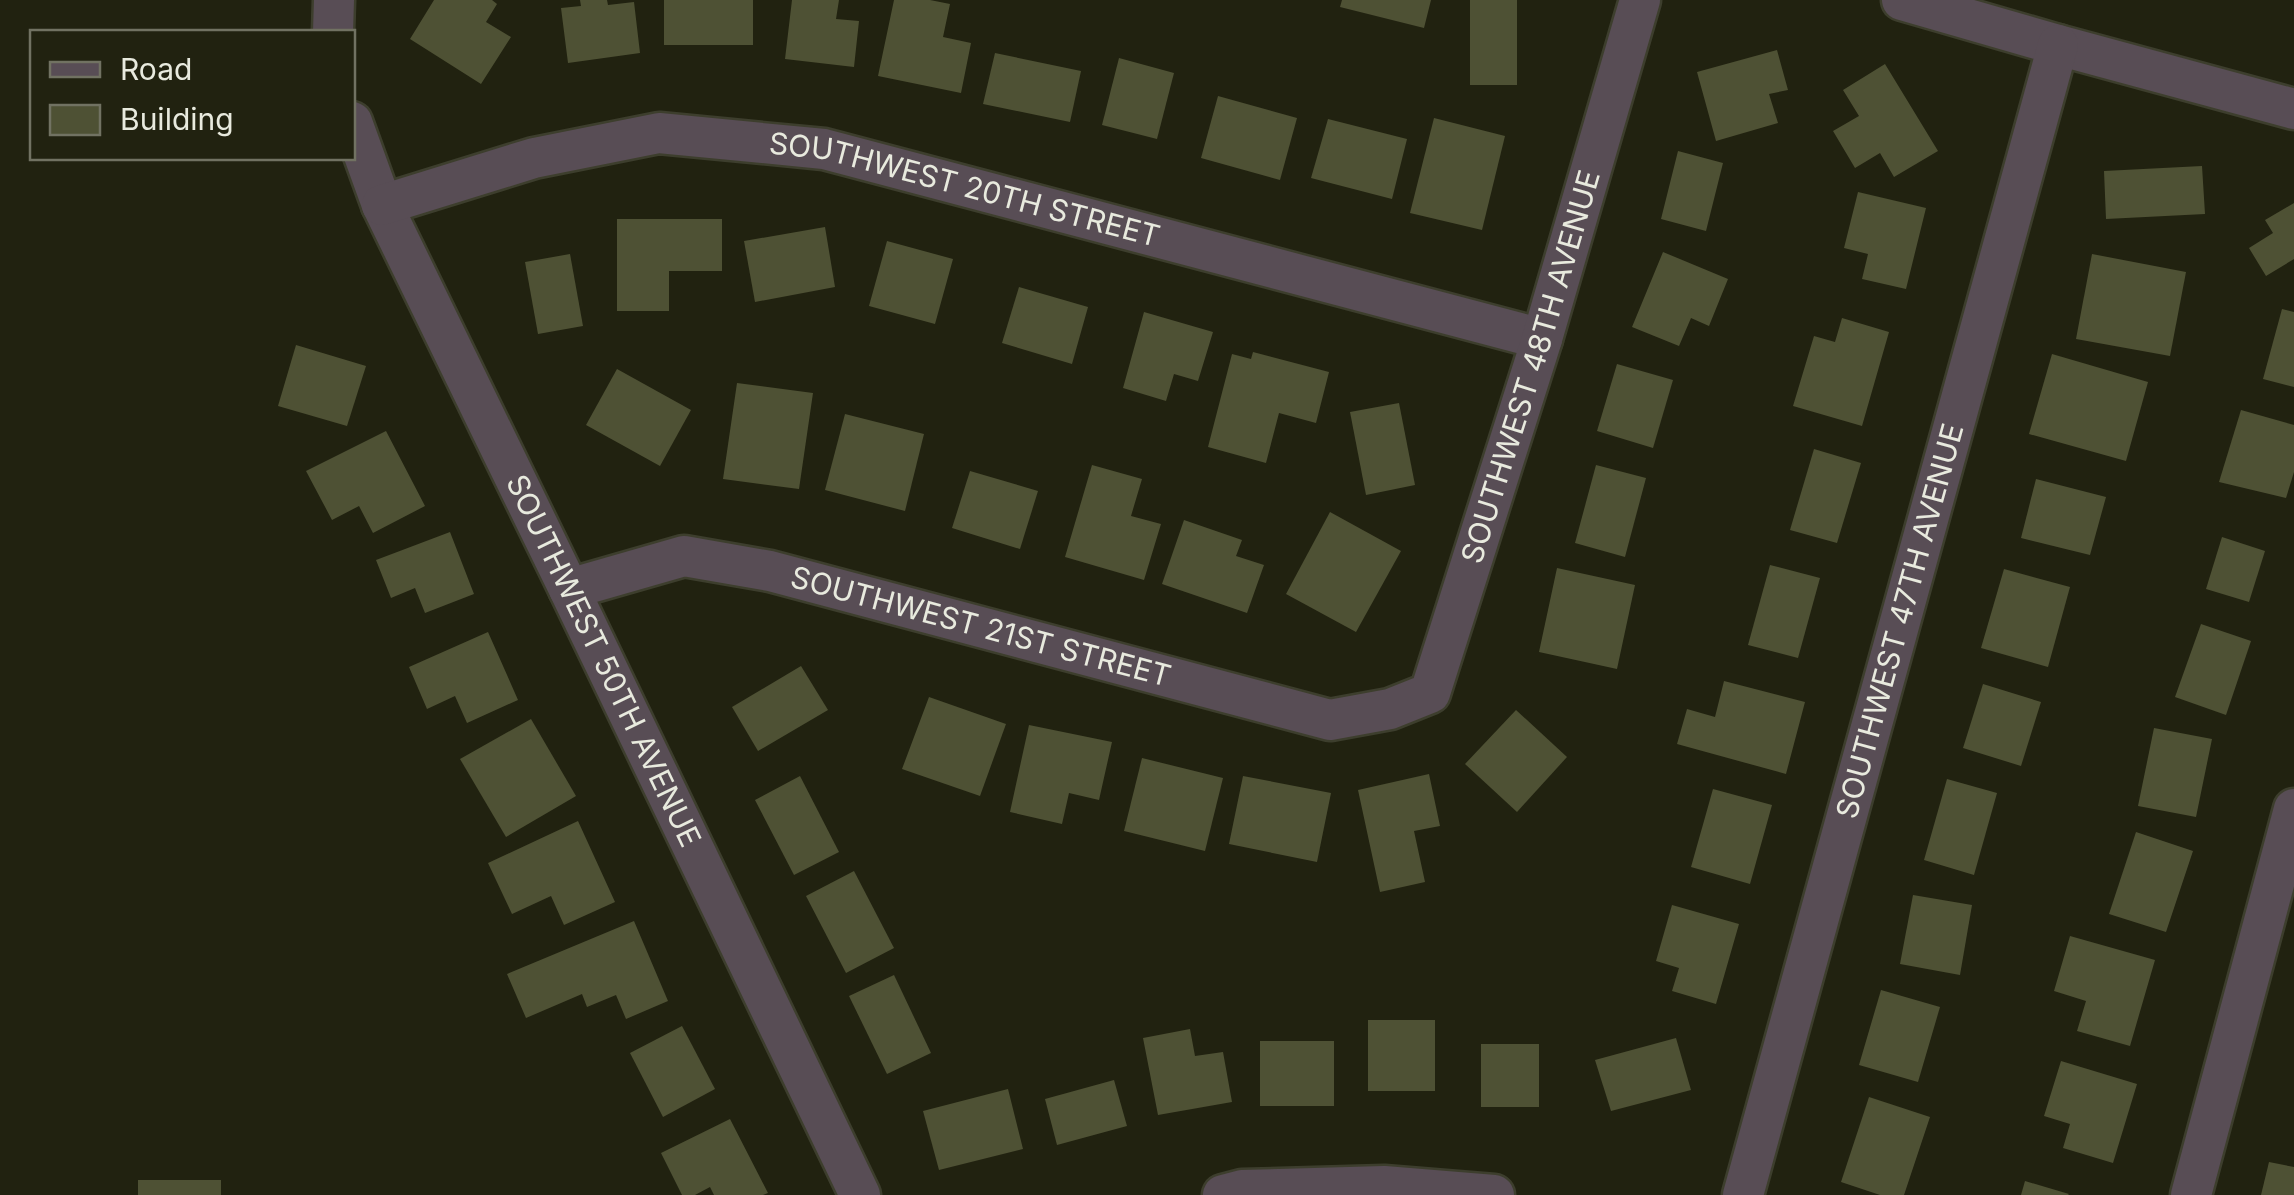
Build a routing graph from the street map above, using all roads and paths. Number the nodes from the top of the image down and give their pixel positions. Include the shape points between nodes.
1 (334, 0) edge
2 (1640, 0) edge
3 (1902, 0) edge
4 (334, 30) edge
5 (2058, 45) junction
6 (2294, 109) edge
7 (355, 130) edge
8 (382, 205) junction
9 (1542, 338) junction
10 (570, 589) junction
11 (1390, 708) joint
12 (2294, 809) edge
13 (860, 1195) edge
14 (1223, 1195) edge
15 (1494, 1195) edge
16 (1743, 1195) edge
17 (2191, 1195) edge

1 - 4 street
2 - 9 street, SOUTHWEST 48TH AVENUE
3 - 5 street
5 - 6 street
5 - 16 street, SOUTHWEST 47TH AVENUE
7 - 8 street, SOUTHWEST 50TH AVENUE
8 - 9 street, SOUTHWEST 20TH STREET via 534,158 659,132 824,149
8 - 10 street, SOUTHWEST 50TH AVENUE
9 - 11 street, SOUTHWEST 48TH AVENUE via 1430,692
10 - 11 street, SOUTHWEST 21ST STREET via 684,556 770,571 1330,720
10 - 13 street, SOUTHWEST 50TH AVENUE
12 - 17 street
14 - 15 street via 1384,1186

